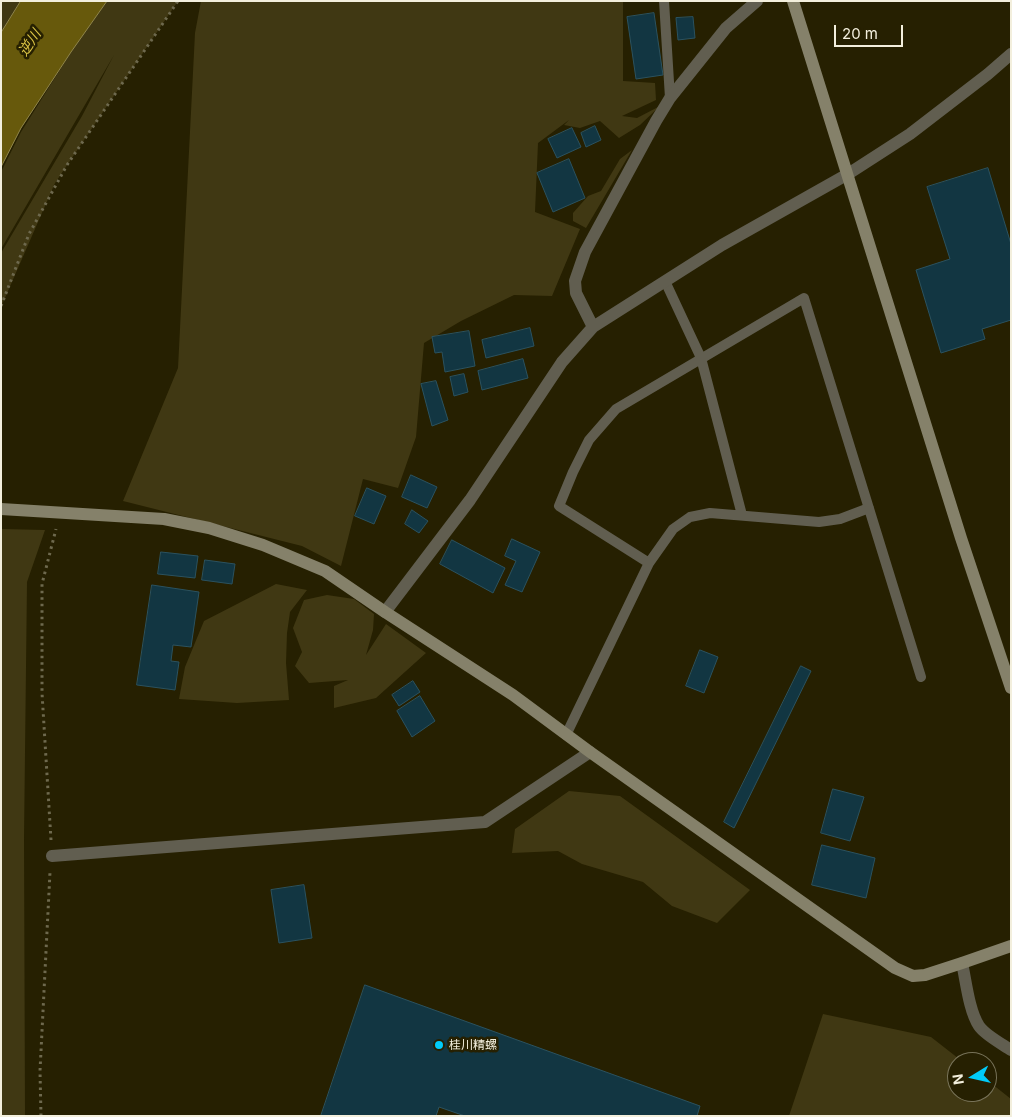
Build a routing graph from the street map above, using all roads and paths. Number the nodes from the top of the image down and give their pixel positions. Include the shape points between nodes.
1 (178, 1) edge
2 (664, 1) edge
3 (756, 1) edge
4 (793, 1) edge
5 (1011, 54) edge
6 (670, 98) junction
7 (848, 174) junction
8 (665, 281) junction
9 (1, 306) edge
10 (593, 327) junction
11 (701, 358) junction
12 (869, 508) junction
13 (1, 509) edge
14 (60, 512) junction
15 (742, 515) junction
16 (649, 563) junction
17 (385, 612) junction
18 (921, 677) dead end
19 (1011, 688) edge
20 (566, 735) junction
21 (590, 752) junction
22 (52, 856) junction
23 (1011, 946) edge
24 (962, 963) junction
25 (1011, 1050) edge
26 (41, 1116) edge

1 - 9 path via 67,165 29,234
2 - 6 lane
3 - 6 street via 726,28
4 - 7 street
5 - 7 street via 910,134
6 - 10 street via 585,252 574,281 576,293
7 - 8 street via 722,244
7 - 19 street
8 - 10 street
8 - 11 lane
10 - 17 street via 562,362 470,500
11 - 12 lane via 804,298
11 - 15 lane
11 - 16 lane via 616,409 589,440 558,506
12 - 15 lane via 819,522
12 - 18 lane
13 - 14 street
14 - 17 street via 164,519 218,531 263,545 325,571
14 - 22 path via 42,584 42,693
15 - 16 lane via 710,513 690,517 673,529
16 - 20 lane
17 - 20 street
20 - 21 street
21 - 22 street via 485,822
21 - 24 street via 895,968 913,976
22 - 26 path via 40,1071
23 - 24 street
24 - 25 street via 979,1026

